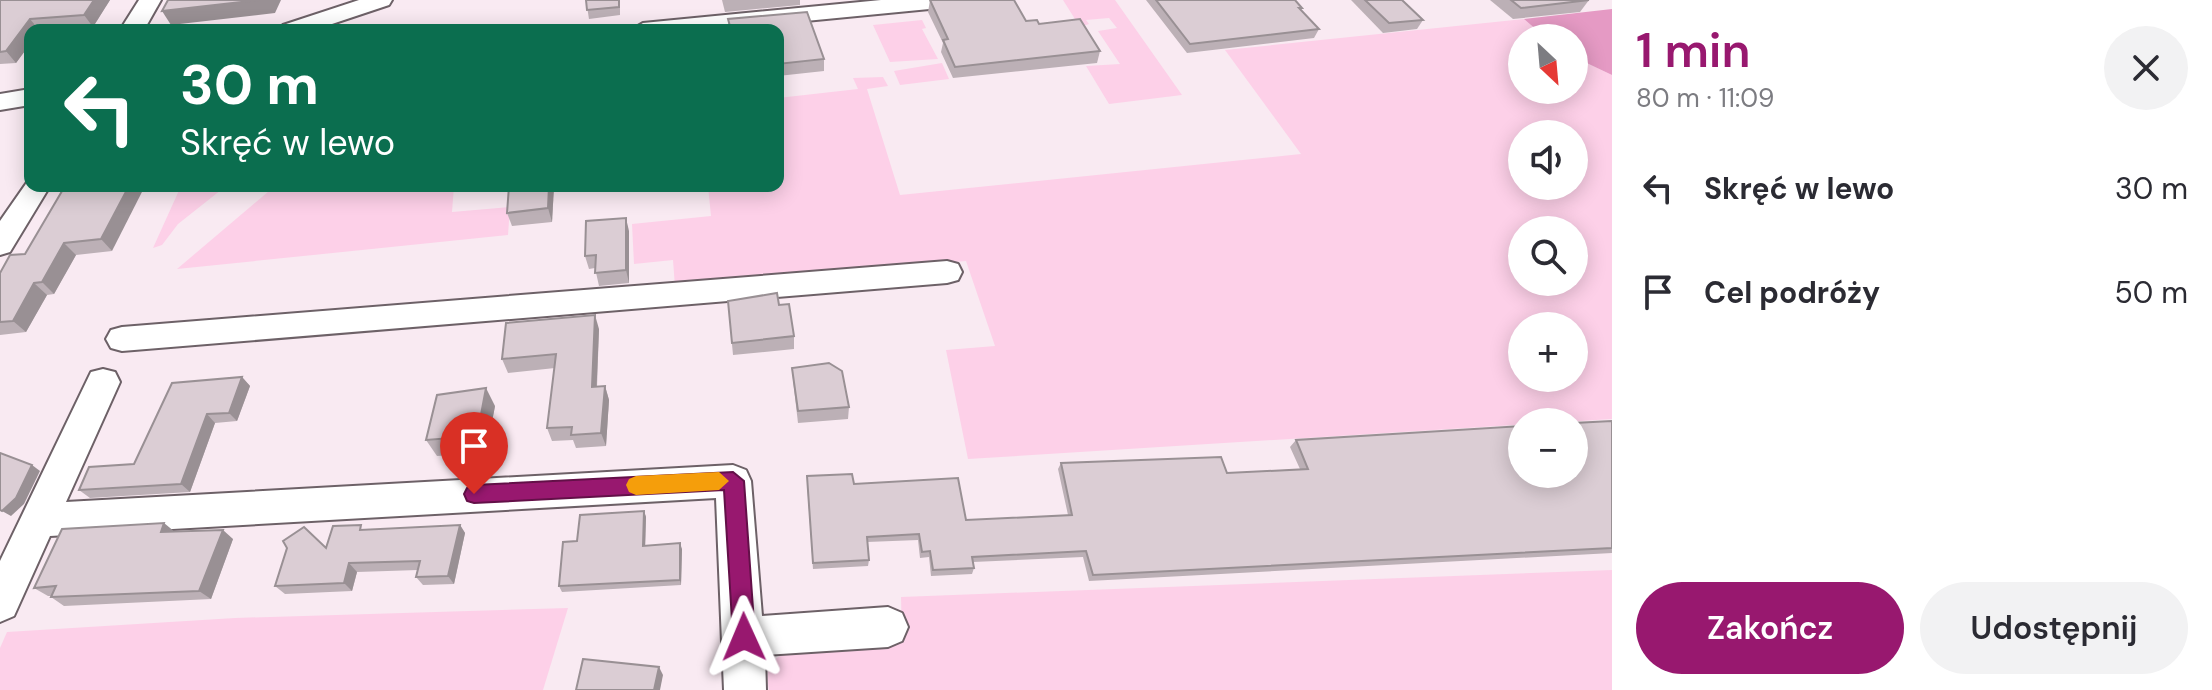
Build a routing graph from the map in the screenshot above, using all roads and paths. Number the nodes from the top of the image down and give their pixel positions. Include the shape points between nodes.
1 (150, 0) edge
2 (381, 0) edge
3 (950, 0) edge
4 (136, 24) edge
5 (309, 24) edge
6 (704, 24) edge
7 (24, 98) edge
8 (0, 102) edge
9 (32, 192) edge
10 (0, 245) edge
11 (947, 272) dead end
12 (122, 339) dead end
13 (103, 382) dead end
14 (38, 520) junction
15 (0, 603) edge
16 (744, 620) junction
17 (888, 627) dead end
18 (745, 690) edge

1 - 4 street
2 - 5 street
3 - 6 street
7 - 8 street
9 - 10 street
11 - 12 street
13 - 14 street
14 - 15 street
14 - 16 street via 733,481
16 - 17 street
16 - 18 street

